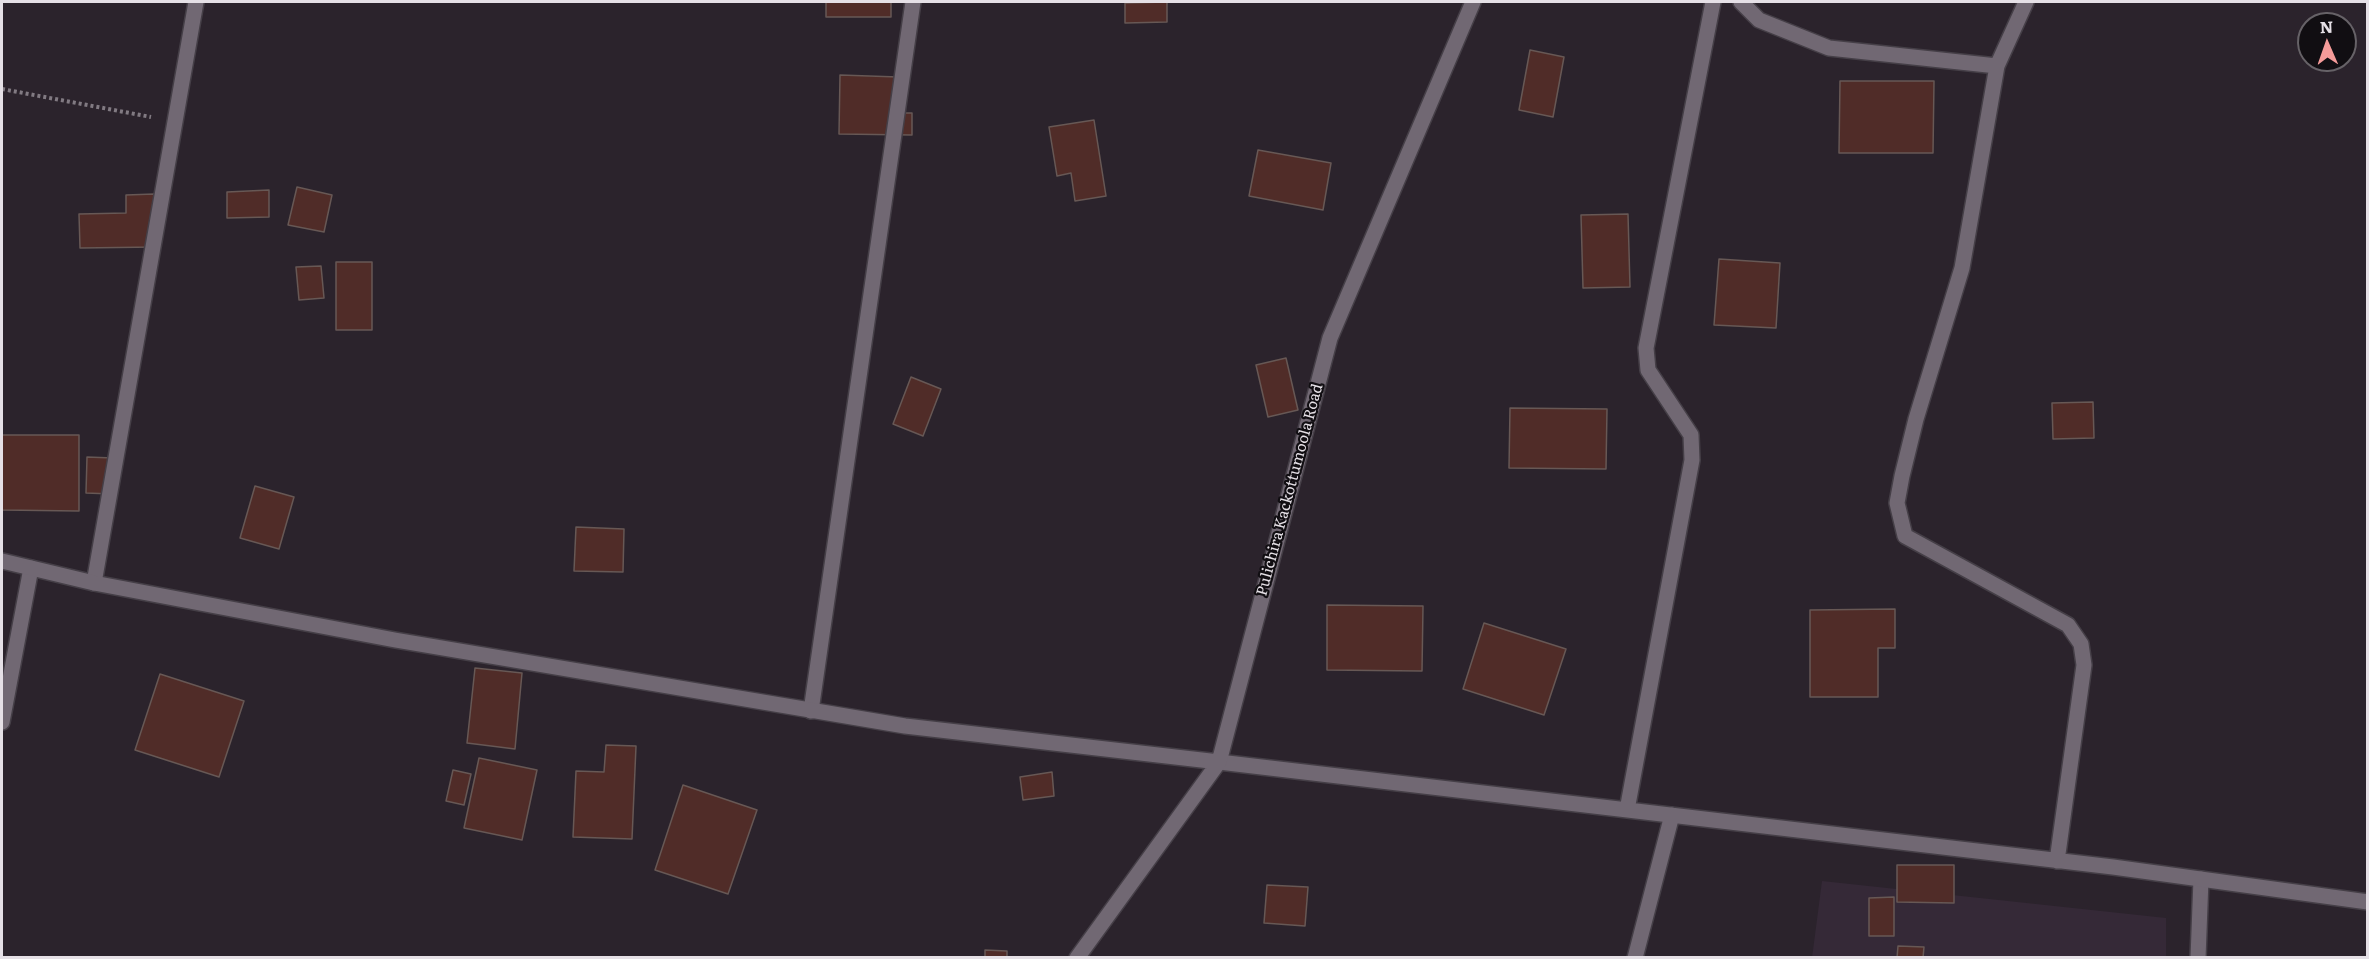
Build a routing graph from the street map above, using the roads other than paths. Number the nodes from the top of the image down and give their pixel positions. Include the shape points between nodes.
1 (196, 2) edge
2 (913, 2) edge
3 (1473, 2) edge
4 (1713, 2) edge
5 (1741, 2) edge
6 (2026, 2) edge
7 (1997, 66) junction
8 (2, 561) edge
9 (31, 568) junction
10 (94, 583) junction
11 (811, 711) junction
12 (2, 722) edge
13 (1219, 762) junction
14 (1627, 810) junction
15 (1672, 815) junction
16 (2057, 861) junction
17 (2201, 879) junction
18 (2367, 902) edge
19 (1077, 957) edge
20 (1635, 957) edge
21 (2198, 957) edge

1 - 10 street
2 - 11 street
3 - 13 street, Pulichira Kackottumoola Road via 1330,338
4 - 14 street via 1646,348 1648,370 1692,435 1692,460
5 - 7 street via 1759,20 1829,48
6 - 7 street
7 - 16 street via 1962,268 1916,419 1897,503 1905,536 2068,625 2081,644 2084,665
8 - 9 street
9 - 10 street
9 - 12 street
10 - 11 street via 406,642
11 - 13 street via 905,726
13 - 14 street
13 - 19 street, Pulichira Kackottumoola Road
14 - 15 street
15 - 16 street
15 - 20 street
16 - 17 street
17 - 18 street
17 - 21 street

